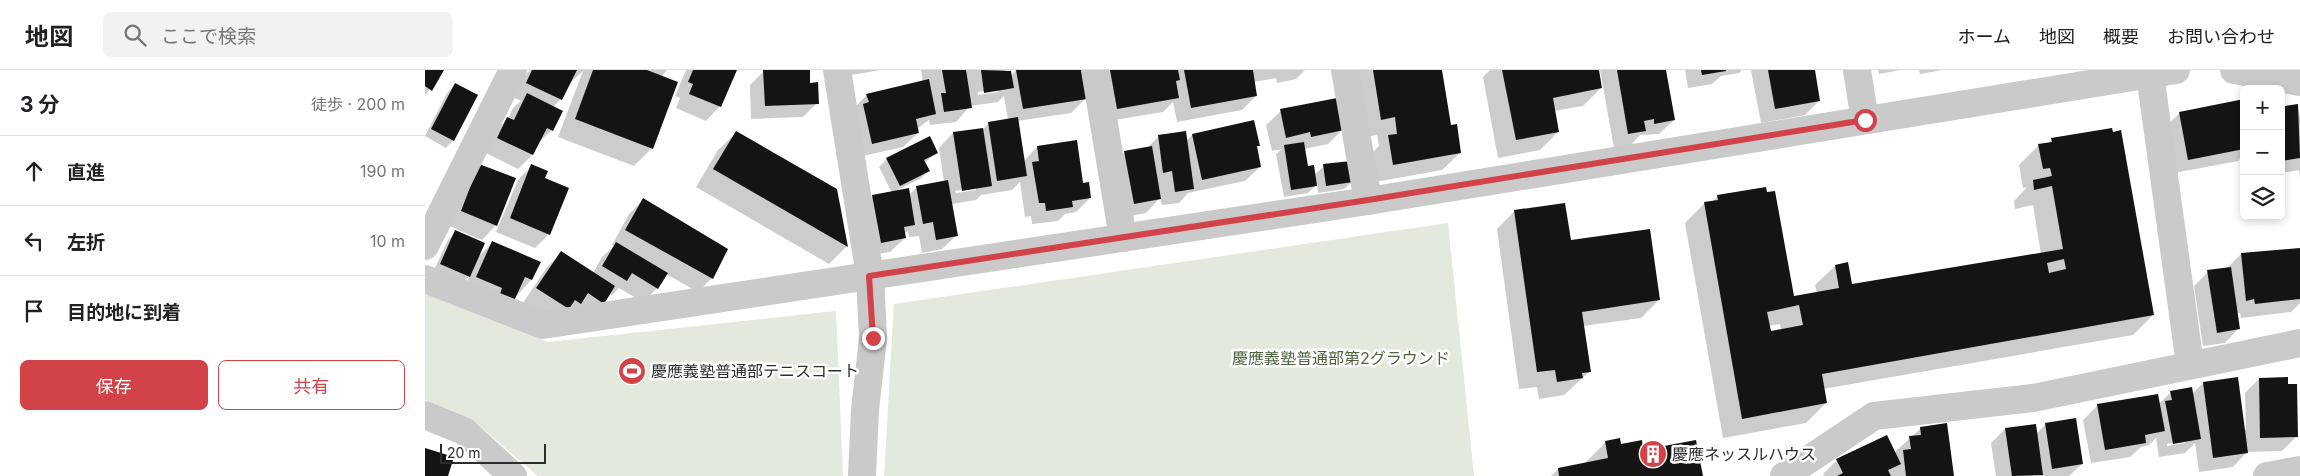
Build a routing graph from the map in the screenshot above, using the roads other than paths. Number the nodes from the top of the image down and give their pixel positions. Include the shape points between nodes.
1 (513, 70) edge
2 (837, 70) edge
3 (1095, 70) edge
4 (1345, 70) edge
5 (1857, 70) edge
6 (2234, 70) edge
7 (2163, 72) edge
8 (2300, 82) edge
9 (1865, 120) junction
10 (1368, 200) junction
11 (1123, 238) junction
12 (425, 246) edge
13 (869, 276) junction
14 (425, 279) edge
15 (2300, 343) edge
16 (2190, 365) junction
17 (425, 415) edge
18 (2300, 470) edge
19 (513, 476) edge
20 (862, 476) edge
21 (1784, 476) edge
22 (2267, 476) edge

1 - 12 street
2 - 13 street
3 - 11 street
4 - 10 street
5 - 9 street
6 - 8 street
7 - 9 street
7 - 16 street
9 - 10 street
10 - 11 street
11 - 13 street
13 - 14 street via 543,325
13 - 20 street via 873,338
15 - 16 street
16 - 21 street via 2033,398 1873,416
17 - 19 street via 464,430
18 - 22 street

